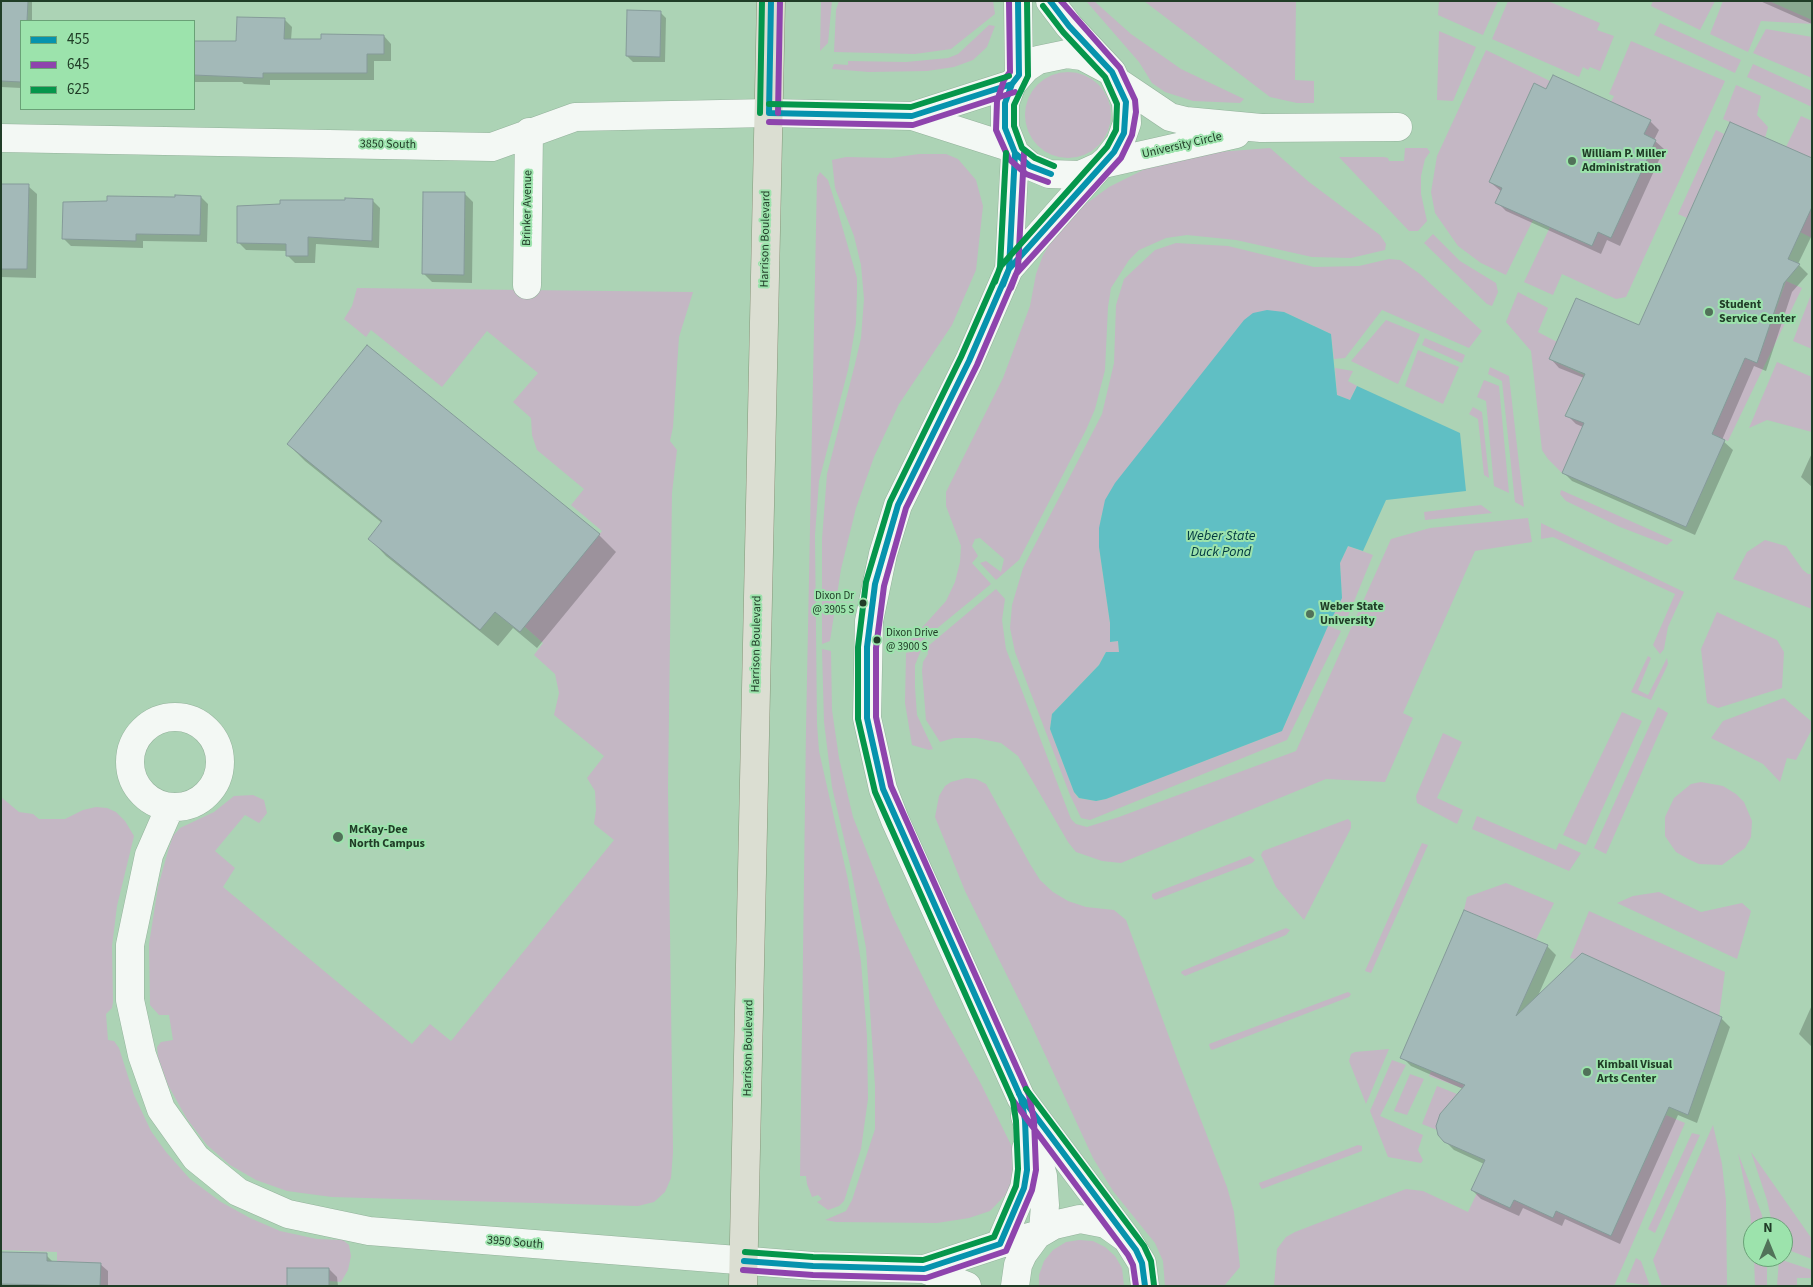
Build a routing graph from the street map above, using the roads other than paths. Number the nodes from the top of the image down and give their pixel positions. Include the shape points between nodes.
1 (771, 1) edge
2 (1018, 1) edge
3 (1050, 1) edge
4 (1115, 77) junction
5 (1016, 79) junction
6 (769, 113) junction
7 (912, 116) junction
8 (1261, 128) junction
9 (1398, 128) dead end
10 (529, 132) junction
11 (1, 138) edge
12 (1013, 151) junction
13 (1102, 165) junction
14 (1009, 269) junction
15 (527, 285) dead end
16 (170, 807) dead end
17 (1023, 1109) junction
18 (1040, 1233) junction
19 (1127, 1239) junction
20 (1000, 1244) junction
21 (924, 1269) junction
22 (744, 1273) edge
23 (967, 1286) edge
24 (1016, 1286) edge
25 (1145, 1286) edge

1 - 6 main road, Harrison Boulevard
2 - 5 street
3 - 4 street
4 - 5 street via 1082,56 1067,54 1038,60
4 - 8 street, University Circle via 1170,117
4 - 13 street via 1126,102 1127,123 1120,144
5 - 7 street
5 - 12 street via 1005,103 1004,115
6 - 7 street, 3850 South
6 - 10 street, 3850 South via 575,117
6 - 22 main road, Harrison Boulevard
7 - 12 street
8 - 9 street, University Circle
8 - 13 street, University Circle
10 - 11 street, 3850 South via 492,146
10 - 15 street, Brinker Avenue
12 - 13 street via 1040,171 1059,176 1080,175
12 - 14 street
13 - 14 street
14 - 17 street via 991,314 898,505 868,621 866,692 867,718 883,789
16 - 22 street, 3950 South via 149,855 130,945 130,1000 142,1055 162,1109 196,1158 238,1192 288,1214 369,1231
17 - 18 street via 1043,1176 1045,1205
17 - 19 street
17 - 20 street via 1027,1170 1024,1188
18 - 19 street via 1067,1221 1086,1220 1106,1224
18 - 20 street
18 - 24 street via 1023,1254
19 - 25 street via 1142,1263
20 - 21 street
21 - 22 street, 3950 South via 813,1266
21 - 23 street

